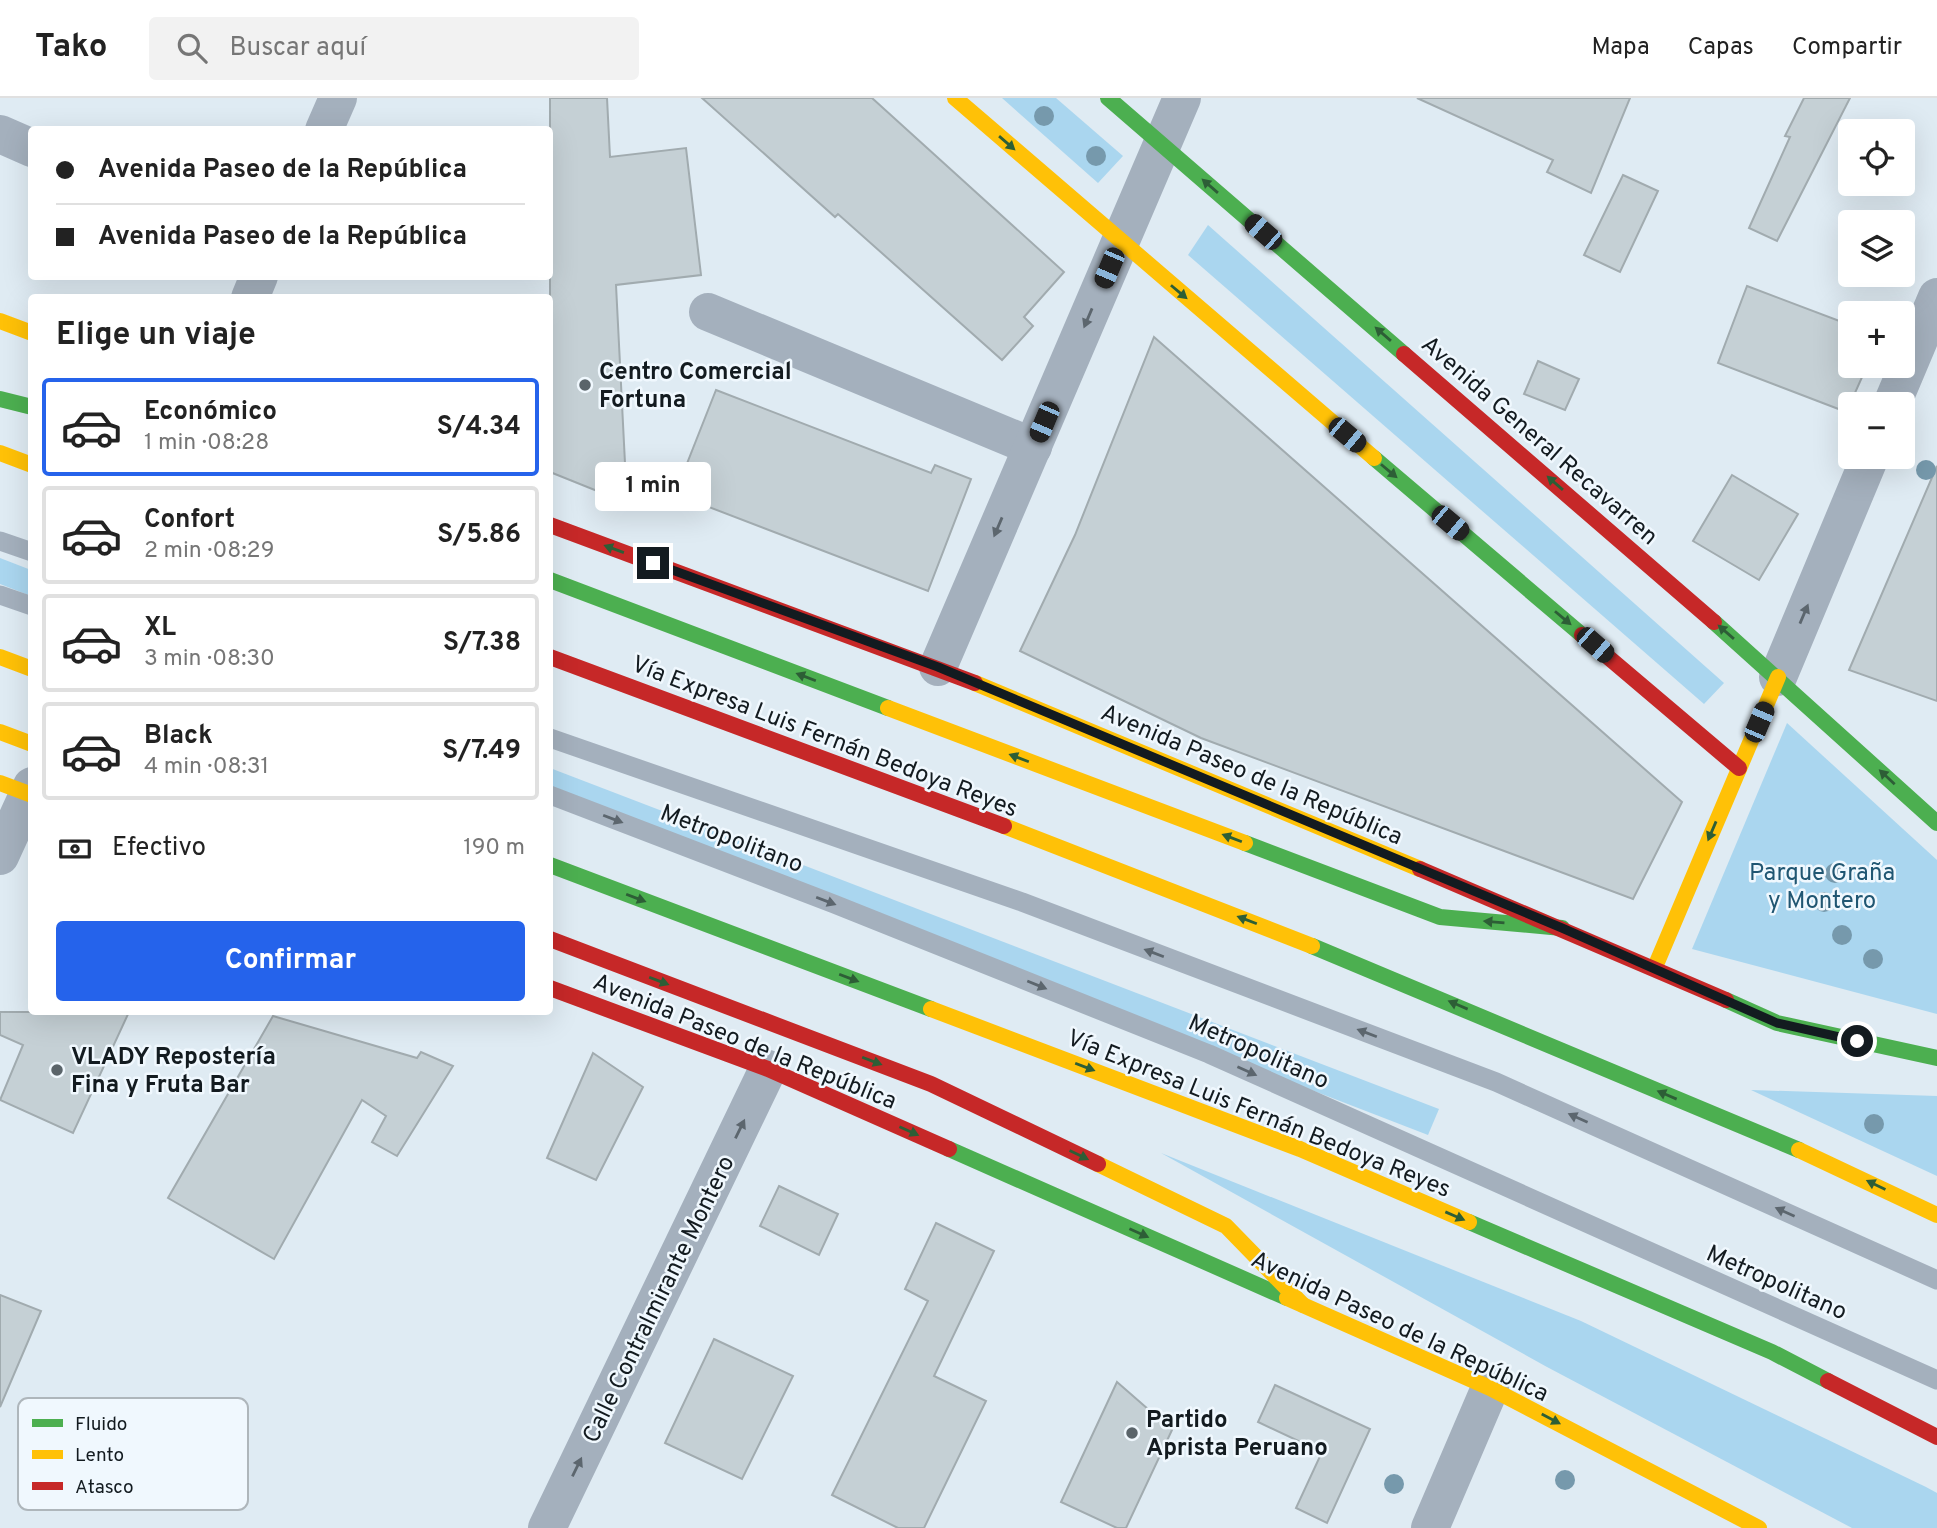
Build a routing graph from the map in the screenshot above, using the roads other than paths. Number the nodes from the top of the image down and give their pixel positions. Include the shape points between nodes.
1 (338, 98) edge
2 (955, 98) edge
3 (1108, 98) edge
4 (1182, 98) edge
5 (326, 126) edge
6 (0, 134) edge
7 (1162, 145) junction
8 (28, 146) edge
9 (1120, 242) junction
10 (1937, 297) edge
11 (708, 312) dead end
12 (0, 321) edge
13 (28, 331) edge
14 (1897, 392) edge
15 (0, 399) edge
16 (28, 406) edge
17 (1033, 447) junction
18 (0, 453) edge
19 (28, 464) edge
20 (1865, 469) edge
21 (553, 527) edge
22 (0, 541) edge
23 (28, 551) edge
24 (553, 581) edge
25 (0, 595) edge
26 (28, 605) edge
27 (0, 657) edge
28 (553, 658) edge
29 (938, 667) junction
30 (28, 668) edge
31 (1778, 677) junction
32 (0, 732) edge
33 (553, 738) edge
34 (28, 742) edge
35 (1739, 768) junction
36 (23, 789) edge
37 (553, 796) edge
38 (1937, 823) edge
39 (0, 856) edge
40 (553, 866) edge
41 (1562, 928) junction
42 (553, 941) edge
43 (1654, 967) junction
44 (553, 989) edge
45 (1937, 1058) edge
46 (768, 1069) junction
47 (1937, 1215) edge
48 (1937, 1280) edge
49 (1303, 1305) junction
50 (1937, 1380) edge
51 (1490, 1388) junction
52 (1937, 1437) edge
53 (547, 1528) edge
54 (1430, 1528) edge
55 (1759, 1528) edge

1 - 5 street
2 -> 9 main road
3 - 7 main road, Avenida General Recavarren
4 - 7 street
6 - 8 street
7 - 9 street
31 -> 7 main road, Avenida General Recavarren
9 -> 17 street
9 -> 35 main road
10 - 14 street
11 - 17 street
12 - 13 main road
15 - 16 main road
17 -> 29 street
18 - 19 main road
31 -> 20 street
29 -> 21 main road, Avenida Paseo de la República
22 - 23 lane
41 -> 24 main road via 1440,917
25 - 26 lane
27 - 30 main road
47 -> 28 main road, Vía Expresa Luis Fernán Bedoya Reyes via 1854,1174 1372,969
29 - 41 main road, Avenida Paseo de la República
31 - 35 main road
38 -> 31 main road, Avenida General Recavarren
32 - 34 main road
48 -> 33 lane, Metropolitano via 1496,1082 1022,902
35 -> 43 main road
36 - 39 street
37 -> 50 lane, Metropolitano via 1209,1054
40 -> 52 main road, Vía Expresa Luis Fernán Bedoya Reyes via 1300,1149 1772,1352
41 - 43 main road, Avenida Paseo de la República
42 -> 49 main road via 931,1084 1202,1214 1226,1226
43 - 45 main road, Avenida Paseo de la República via 1777,1023
44 - 46 main road, Avenida Paseo de la República
46 -> 49 main road, Avenida Paseo de la República
53 -> 46 street, Calle Contralmirante Montero
49 - 51 main road, Avenida Paseo de la República
51 - 54 street
51 -> 55 main road, Avenida Paseo de la República

